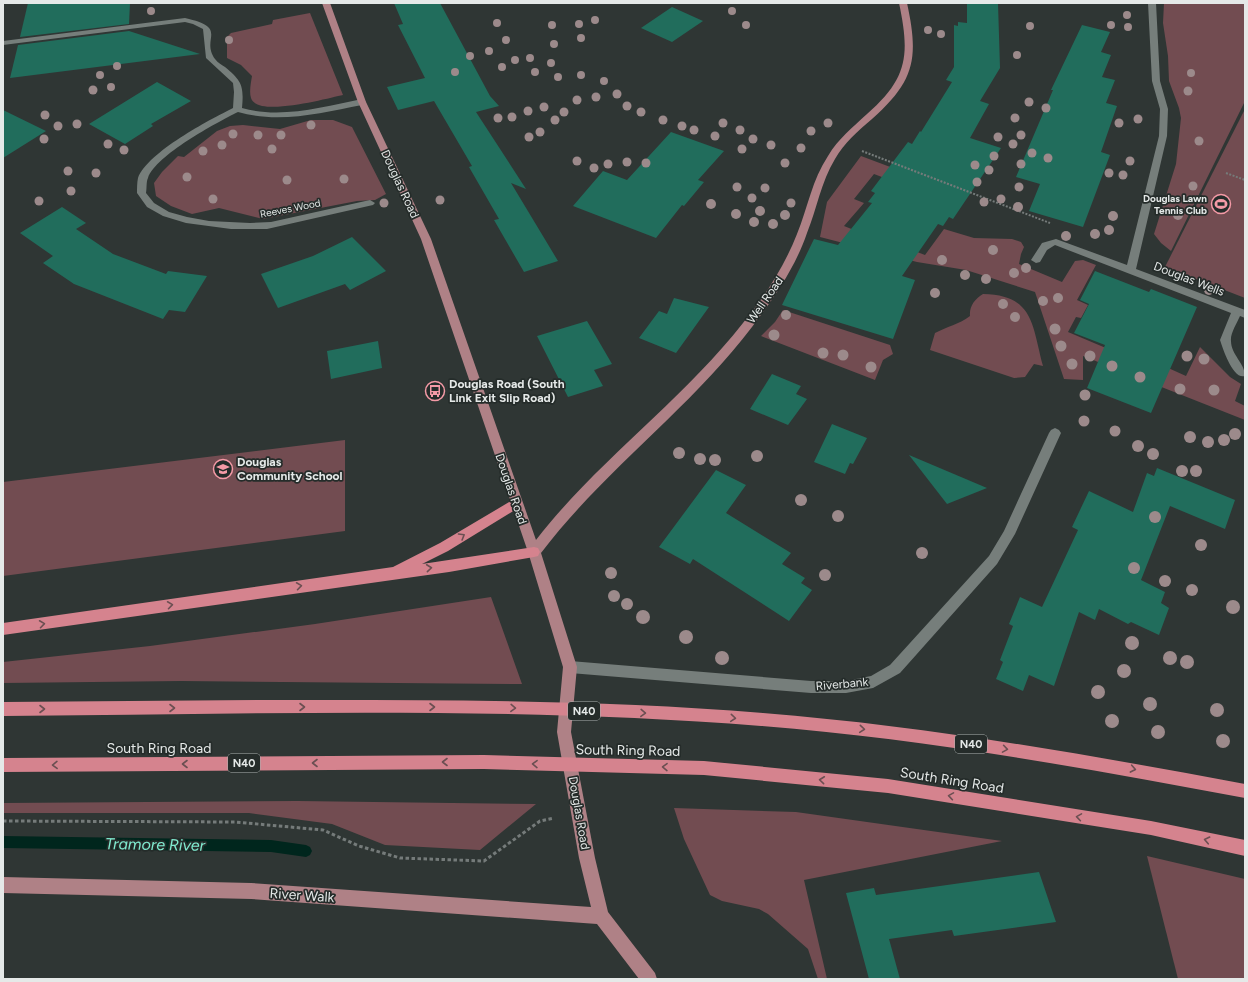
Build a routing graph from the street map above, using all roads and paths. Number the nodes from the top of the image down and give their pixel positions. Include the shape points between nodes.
1 (326, 3) edge
2 (903, 3) edge
3 (1152, 3) edge
4 (3, 43) edge
5 (362, 102) junction
6 (237, 109) junction
7 (841, 143) junction
8 (1226, 173) dead end
9 (1245, 180) edge
10 (370, 202) dead end
11 (1052, 224) dead end
12 (1036, 260) dead end
13 (1131, 270) junction
14 (1241, 313) edge
15 (1242, 373) dead end
16 (1055, 433) dead end
17 (516, 503) junction
18 (534, 552) junction
19 (390, 573) junction
20 (3, 629) edge
21 (570, 667) junction
22 (3, 709) edge
23 (3, 765) edge
24 (1245, 791) edge
25 (579, 812) junction
26 (3, 821) edge
27 (1245, 848) edge
28 (3, 885) edge
29 (601, 916) junction
30 (649, 979) edge

1 - 5 main road, Douglas Road
2 - 7 main road, Well Road via 910,39 905,76 884,103
3 - 13 street via 1156,81 1164,109 1163,136
4 - 6 street via 150,23 185,20 197,22 204,25 208,31 210,57 214,64 238,82 240,89
5 - 6 street via 303,113 259,113
5 - 17 main road, Douglas Road via 426,239
6 - 10 street, Reeves Wood via 199,130 155,163 143,178 141,186 143,196 149,203 177,219 197,223 263,226
7 - 11 path
7 - 18 main road, Well Road via 822,174 792,258 762,306 704,376 565,513
8 - 9 path
12 - 13 street, Douglas Wells via 1047,243 1056,242
13 - 14 street, Douglas Wells
14 - 15 street, Douglas Wells via 1225,340 1230,356
16 - 21 street, Riverbank via 1009,534 993,560 895,670 873,682 811,687
17 - 18 main road, Douglas Road
19 -> 17 highway via 444,547
19 -> 18 highway
18 - 21 main road, Douglas Road
20 -> 19 highway
21 - 25 main road, Douglas Road via 564,732
22 -> 24 highway, N40 via 474,706 694,715 872,730 1119,767
27 -> 23 highway, South Ring Road / N40 via 1151,828 888,786 704,768 484,762
25 - 26 path via 540,821 484,861 400,858 359,846 323,830 235,822
25 - 29 main road, Douglas Road
28 - 29 main road, River Walk via 251,891
29 - 30 main road, Douglas Road

